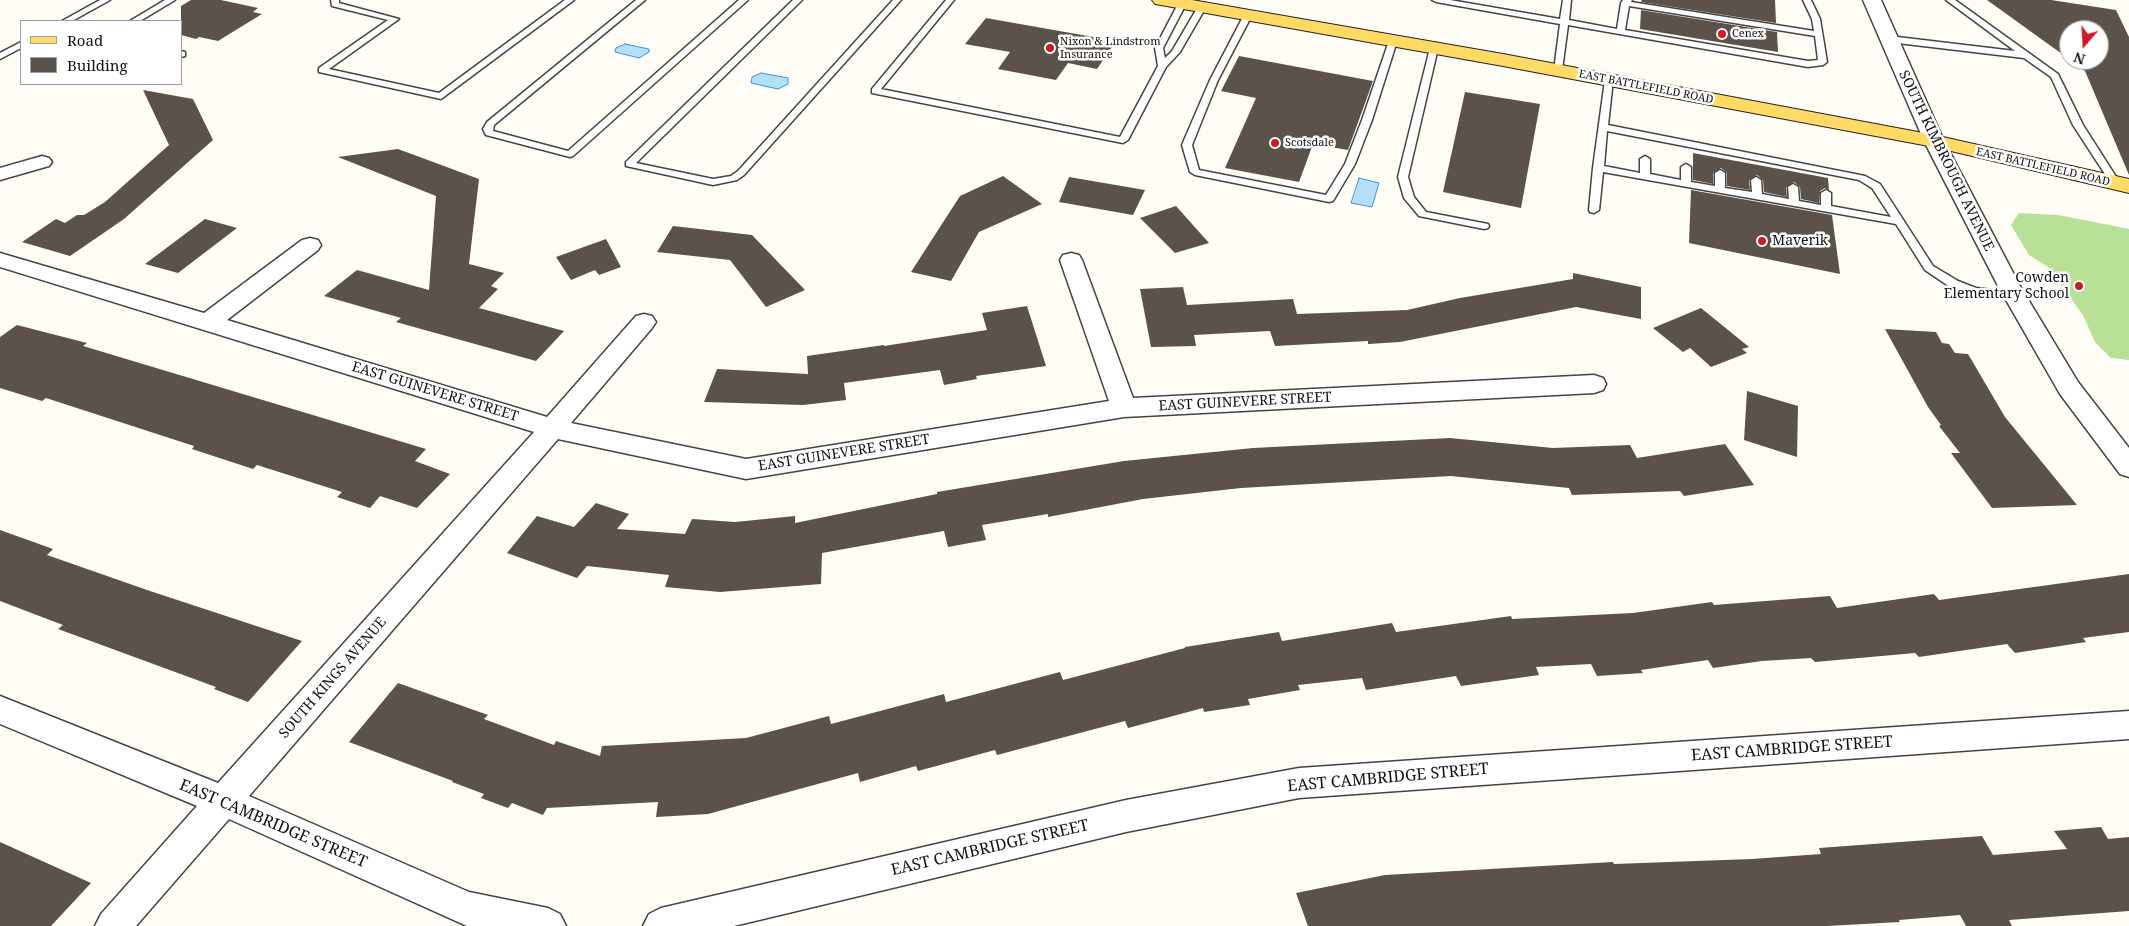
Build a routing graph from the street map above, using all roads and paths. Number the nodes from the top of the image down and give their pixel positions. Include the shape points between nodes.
1 (106, 0) edge
2 (171, 0) edge
3 (335, 0) edge
4 (570, 0) edge
5 (641, 0) edge
6 (744, 0) edge
7 (798, 0) edge
8 (897, 0) edge
9 (950, 0) edge
10 (1161, 0) edge
11 (1436, 0) edge
12 (1567, 0) edge
13 (1807, 0) edge
14 (1872, 0) edge
15 (1950, 0) edge
16 (1626, 2) edge
17 (1182, 4) junction
18 (1202, 7) junction
19 (1248, 15) junction
20 (68, 20) edge
21 (136, 20) edge
22 (1565, 21) junction
23 (1621, 31) junction
24 (1818, 34) junction
25 (1889, 39) junction
26 (1393, 40) junction
27 (20, 46) edge
28 (1434, 48) junction
29 (2026, 55) junction
30 (0, 56) edge
31 (1162, 66) junction
32 (1558, 70) junction
33 (1609, 80) junction
34 (1603, 127) junction
35 (1934, 141) junction
36 (1645, 160) dead end
37 (42, 162) dead end
38 (1686, 167) dead end
39 (1598, 168) junction
40 (1720, 173) dead end
41 (0, 174) edge
42 (1645, 176) junction
43 (1756, 180) dead end
44 (1686, 184) junction
45 (2122, 185) edge
46 (1792, 186) dead end
47 (1720, 190) junction
48 (1826, 193) dead end
49 (1757, 196) junction
50 (1794, 203) junction
51 (1826, 209) junction
52 (1594, 210) dead end
53 (1901, 222) junction
54 (1484, 226) dead end
55 (310, 245) dead end
56 (0, 260) edge
57 (1071, 260) dead end
58 (2015, 296) junction
59 (208, 322) junction
60 (644, 322) dead end
61 (1594, 384) dead end
62 (1124, 408) junction
63 (552, 428) junction
64 (2129, 467) edge
65 (0, 710) edge
66 (2129, 726) edge
67 (224, 801) junction
68 (113, 926) edge
69 (548, 926) edge
70 (661, 926) edge

1 - 20 lane
2 - 21 lane
3 - 4 lane via 335,4 395,19 322,70 441,96
5 - 6 lane via 490,124 489,133 570,154
7 - 8 lane via 629,164 713,182 734,178
9 - 31 lane via 875,91 1123,140
10 - 17 main road, EAST BATTLEFIELD ROAD
11 - 22 lane
12 - 22 lane
13 - 24 lane via 1816,19
14 - 25 street, SOUTH KIMBROUGH AVENUE
15 - 29 lane
16 - 23 lane
16 - 24 lane
17 - 18 main road, EAST BATTLEFIELD ROAD
17 - 31 lane via 1159,48
18 - 19 main road, EAST BATTLEFIELD ROAD
18 - 31 lane via 1176,52
19 - 26 main road, EAST BATTLEFIELD ROAD
19 - 26 lane via 1214,80 1187,146 1195,172 1329,199 1350,164
22 - 23 lane
22 - 32 lane
23 - 24 lane via 1808,64 1823,62
25 - 29 lane
25 - 35 street, SOUTH KIMBROUGH AVENUE
26 - 28 main road, EAST BATTLEFIELD ROAD
27 - 30 lane
28 - 32 main road, EAST BATTLEFIELD ROAD
28 - 54 lane via 1403,177 1409,198 1423,214
29 - 45 lane via 2054,76 2078,125
32 - 33 main road, EAST BATTLEFIELD ROAD
33 - 34 lane
33 - 35 main road, EAST BATTLEFIELD ROAD
34 - 39 lane
34 - 53 lane via 1644,140 1862,178 1876,186
35 - 45 main road, EAST BATTLEFIELD ROAD
35 - 58 street, SOUTH KIMBROUGH AVENUE
36 - 42 lane
37 - 41 street
38 - 44 lane
39 - 42 lane
39 - 52 lane
40 - 47 lane
42 - 44 lane
43 - 49 lane
44 - 47 lane
46 - 50 lane
47 - 49 lane
48 - 51 lane
49 - 50 lane
50 - 51 lane
51 - 53 lane
53 - 58 lane via 1929,268 1954,284 1975,291
55 - 59 street
56 - 59 street, EAST GUINEVERE STREET
57 - 62 street
58 - 64 street, SOUTH KIMBROUGH AVENUE via 2069,388
59 - 63 street, EAST GUINEVERE STREET
60 - 63 street, SOUTH KINGS AVENUE
61 - 62 street, EAST GUINEVERE STREET
62 - 63 street, EAST GUINEVERE STREET via 746,469
63 - 67 street, SOUTH KINGS AVENUE
65 - 67 street, EAST CAMBRIDGE STREET
66 - 70 street, EAST CAMBRIDGE STREET via 1299,783 1126,816
67 - 68 street, SOUTH KINGS AVENUE
67 - 69 street, EAST CAMBRIDGE STREET via 468,909

